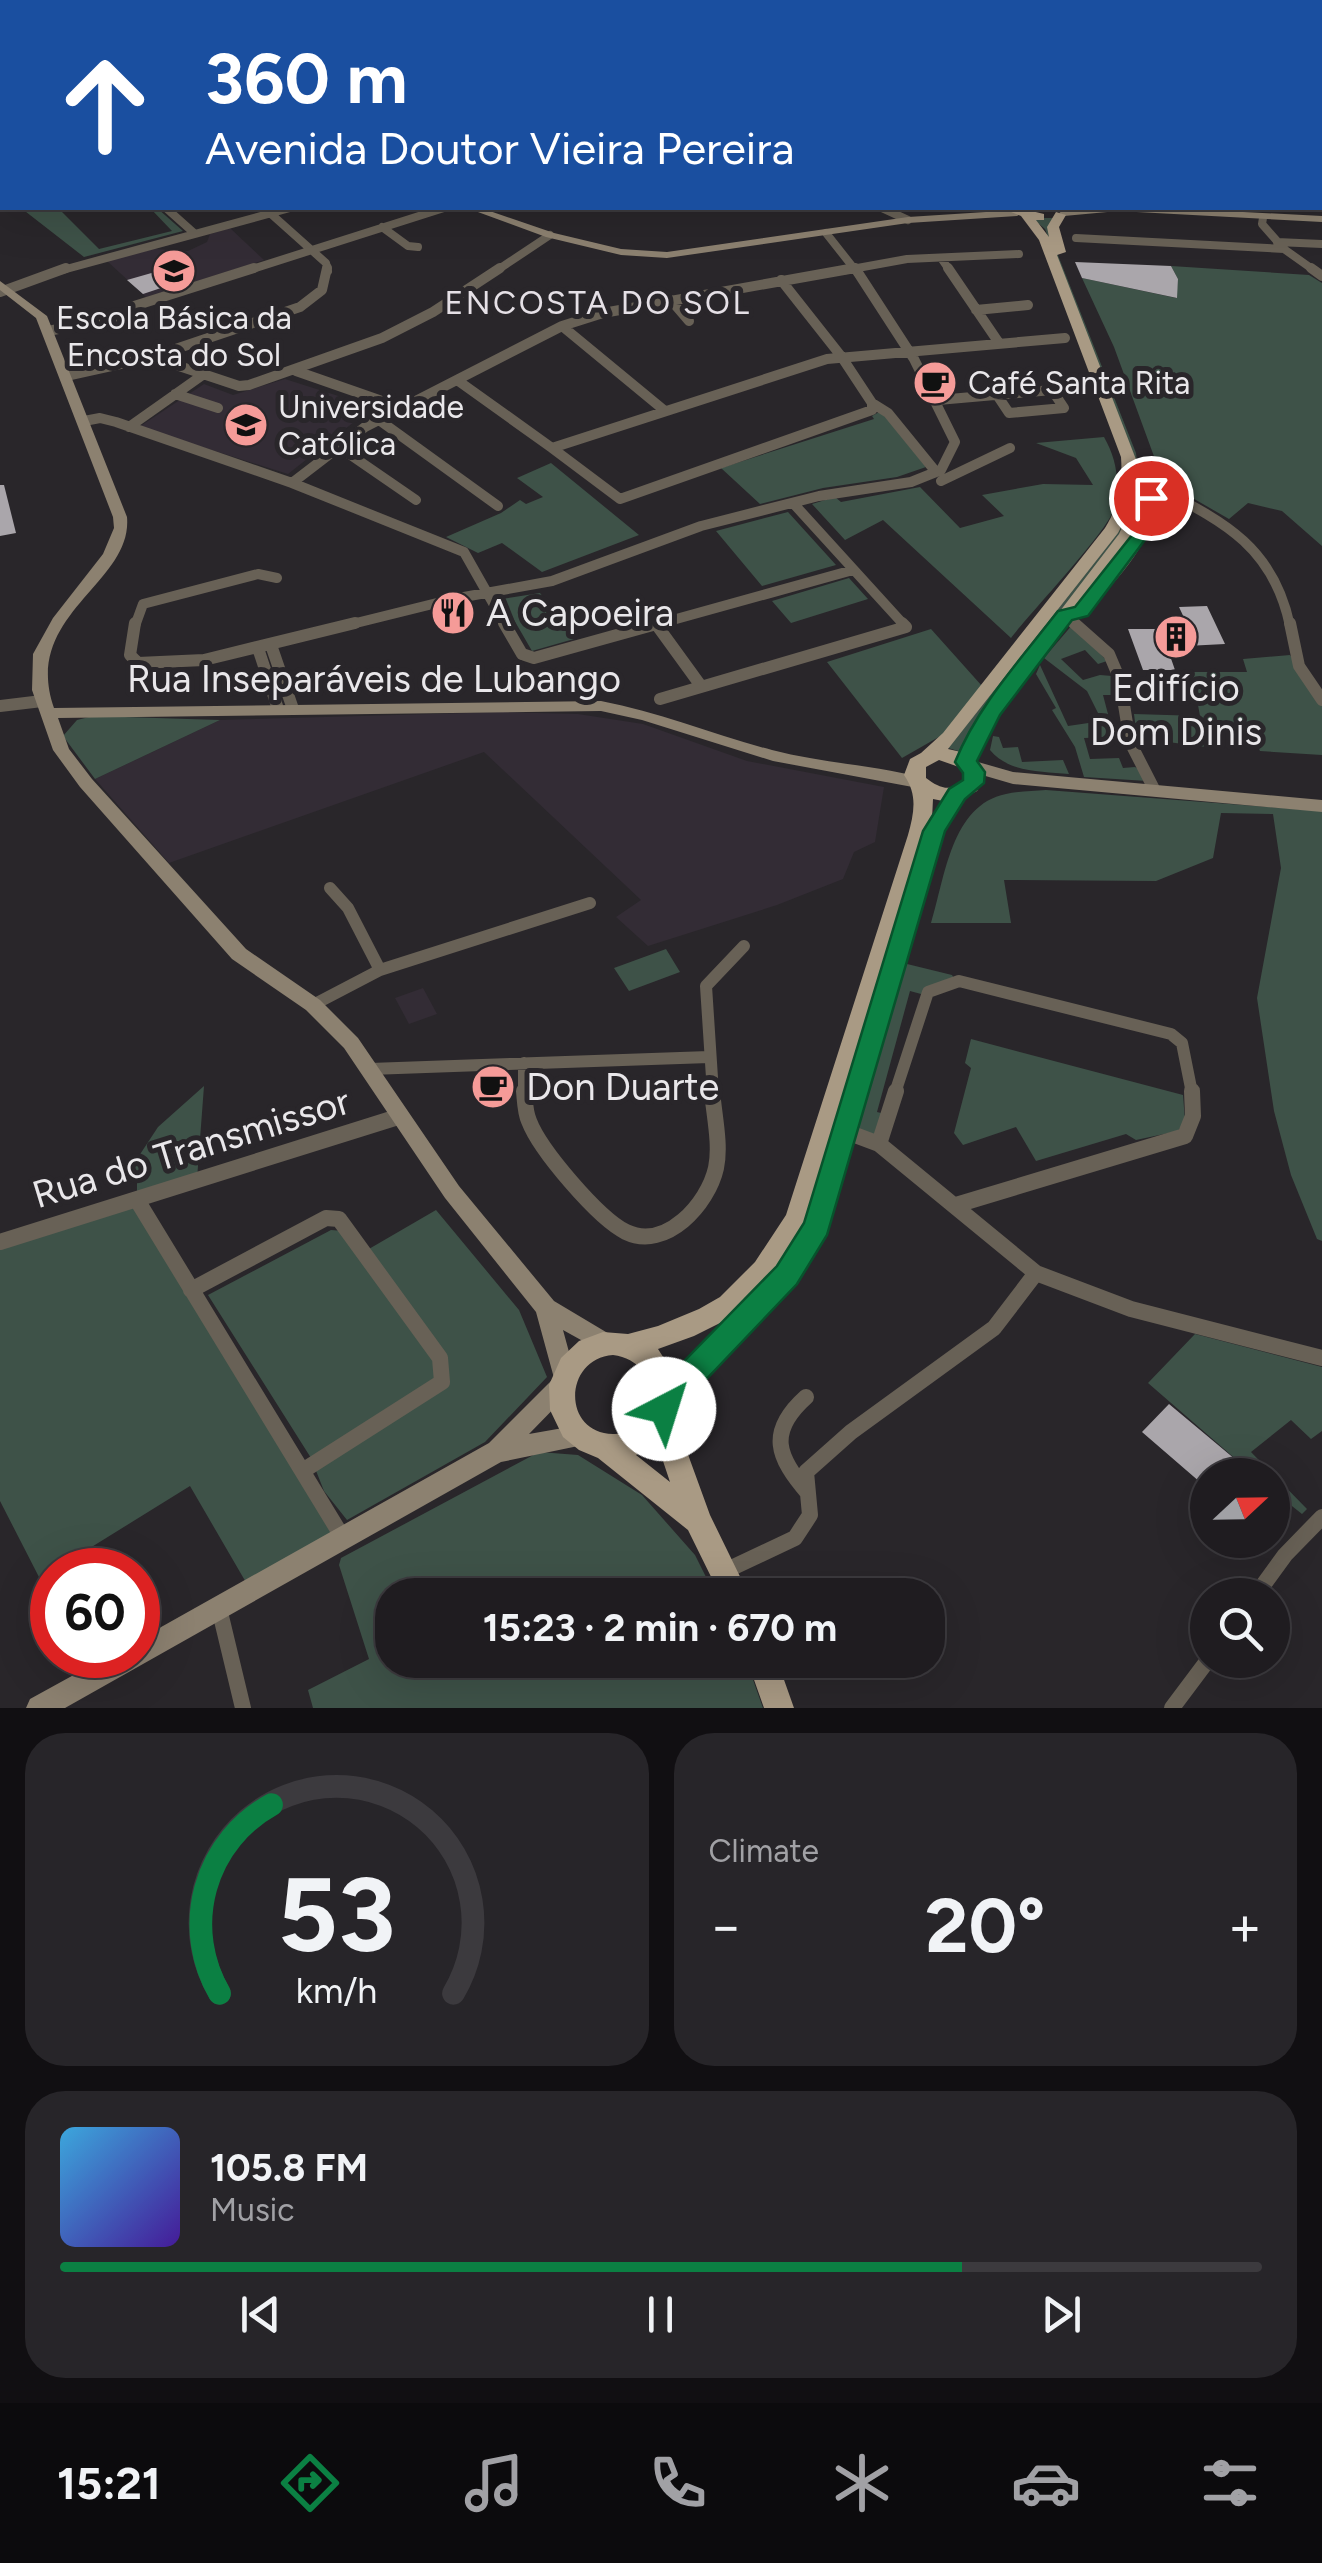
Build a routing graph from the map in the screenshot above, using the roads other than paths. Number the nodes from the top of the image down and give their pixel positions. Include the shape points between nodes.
1 (168, 210) edge
2 (282, 210) edge
3 (437, 210) edge
4 (478, 210) edge
5 (886, 210) edge
6 (990, 210) edge
7 (1090, 210) edge
8 (1175, 210) edge
9 (1221, 211) edge
10 (1017, 212) edge
11 (1064, 212) edge
12 (270, 213) junction
13 (971, 217) junction
14 (1263, 218) junction
15 (908, 220) junction
16 (1322, 220) edge
17 (382, 227) junction
18 (194, 233) junction
19 (826, 234) junction
20 (550, 235) junction
21 (1076, 238) dead end
22 (1322, 244) edge
23 (1281, 246) junction
24 (418, 248) dead end
25 (314, 249) junction
26 (1019, 254) dead end
27 (940, 258) junction
28 (856, 267) junction
29 (1322, 276) edge
30 (780, 280) junction
31 (2, 288) edge
32 (671, 300) junction
33 (1028, 304) dead end
34 (976, 310) junction
35 (688, 322) dead end
36 (562, 326) junction
37 (48, 330) junction
38 (1065, 338) dead end
39 (999, 344) junction
40 (909, 349) junction
41 (152, 356) junction
42 (841, 356) junction
43 (295, 371) junction
44 (204, 374) junction
45 (66, 376) junction
46 (456, 380) junction
47 (174, 394) junction
48 (998, 394) junction
49 (938, 400) junction
50 (872, 403) junction
51 (218, 408) dead end
52 (402, 408) junction
53 (665, 411) junction
54 (84, 420) junction
55 (379, 420) junction
56 (129, 427) junction
57 (339, 446) junction
58 (552, 448) junction
59 (953, 448) junction
60 (1010, 448) dead end
61 (977, 459) junction
62 (939, 477) junction
63 (1145, 481) junction
64 (292, 483) junction
65 (416, 500) dead end
66 (1183, 500) junction
67 (793, 503) junction
68 (498, 506) dead end
69 (1150, 521) junction
70 (853, 570) junction
71 (277, 578) dead end
72 (487, 592) junction
73 (1065, 615) junction
74 (656, 624) junction
75 (264, 647) junction
76 (701, 686) junction
77 (660, 699) dead end
78 (1322, 700) edge
79 (0, 706) edge
80 (44, 707) junction
81 (286, 709) junction
82 (924, 758) junction
83 (968, 764) junction
84 (874, 770) junction
85 (1013, 778) junction
86 (920, 784) junction
87 (1154, 789) junction
88 (963, 791) junction
89 (1322, 806) edge
90 (330, 888) dead end
91 (590, 902) dead end
92 (744, 946) dead end
93 (380, 970) junction
94 (313, 1006) junction
95 (710, 1057) junction
96 (524, 1063) junction
97 (370, 1068) junction
98 (401, 1116) junction
99 (847, 1132) junction
100 (879, 1144) junction
101 (138, 1200) junction
102 (956, 1205) junction
103 (0, 1242) edge
104 (1036, 1273) junction
105 (190, 1290) junction
106 (546, 1308) junction
107 (617, 1346) junction
108 (1322, 1358) edge
109 (562, 1381) junction
110 (806, 1397) dead end
111 (664, 1409) junction
112 (591, 1441) junction
113 (496, 1451) junction
114 (304, 1470) junction
115 (808, 1493) junction
116 (1322, 1517) edge
117 (698, 1521) junction
118 (343, 1538) junction
119 (727, 1578) edge
120 (737, 1578) edge
121 (1268, 1578) edge
122 (218, 1608) junction
123 (160, 1642) edge
124 (94, 1678) edge
125 (768, 1678) edge
126 (1194, 1678) edge
127 (39, 1708) edge
128 (243, 1708) edge
129 (779, 1708) edge
130 (1172, 1708) edge

1 - 18 street
2 - 12 street
3 - 17 street
4 - 20 main road
5 - 15 street
6 - 13 main road
7 - 11 main road
8 - 9 main road
9 - 14 main road
10 - 11 main road
10 - 13 main road
10 - 82 main road via 1045,240 1132,482 1112,530 950,736
11 - 63 main road via 1053,227 1055,239 1142,456
12 - 18 street
12 - 25 street
13 - 15 main road
14 - 16 main road
14 - 23 street
15 - 19 main road
17 - 24 street
17 - 25 street
18 - 31 street
19 - 20 main road via 668,256
19 - 28 street
20 - 43 street via 433,312
21 - 23 street
22 - 23 street
23 - 29 street
25 - 37 street via 131,308 124,316
25 - 41 street via 328,270 316,297
26 - 27 street
27 - 28 street
27 - 34 street
28 - 30 street
28 - 40 street
30 - 32 street
30 - 42 street
31 - 37 main road via 35,309
32 - 35 street
32 - 36 street
33 - 34 street
34 - 39 street
36 - 46 street
36 - 53 street
37 - 45 main road
38 - 39 street
39 - 40 street
40 - 42 street
40 - 49 street
41 - 44 street
41 - 45 street
42 - 50 street
42 - 53 street
43 - 44 street via 249,386
43 - 52 street
44 - 47 street
45 - 54 main road
46 - 52 street
46 - 58 street
47 - 51 street
47 - 56 street
48 - 48 street via 1052,390 1064,408 1009,413
48 - 49 street
49 - 59 street
50 - 58 street via 872,410 620,499
50 - 62 street via 888,413
52 - 55 street
53 - 58 street
54 - 56 street
54 - 80 main road via 120,528 110,555 47,639 38,668
55 - 57 street
55 - 68 street
56 - 64 street
57 - 64 street
57 - 65 street
59 - 61 street
59 - 62 street
60 - 61 street
61 - 62 street via 955,477
62 - 67 street
63 - 66 street
63 - 69 street
63 - 73 main road via 1141,512
64 - 72 street via 464,552
66 - 69 street via 1159,508
66 - 78 street via 1232,528 1284,596 1299,666
67 - 70 street
67 - 72 street via 701,526 552,581
69 - 73 street via 1081,612
70 - 74 street
70 - 76 street via 906,627
71 - 75 street via 258,574 143,604 130,655 138,663 185,662
72 - 74 street via 522,654 534,658
72 - 75 street
73 - 83 main road via 991,712
73 - 87 street via 1116,666 1130,742
74 - 76 street
75 - 81 street
76 - 77 street
79 - 80 street
80 - 81 main road, Rua Inseparáveis de Lubango
80 - 94 main road via 72,767 191,904 254,966
81 - 84 main road, Rua Inseparáveis de Lubango via 601,706 658,716 788,760
82 - 83 main road via 952,755
82 - 84 main road, Rua Inseparáveis de Lubango
82 - 86 main road via 914,771
83 - 85 main road
83 - 88 main road via 975,778
84 - 86 main road, Rua Inseparáveis de Lubango
85 - 87 main road
85 - 88 main road
86 - 88 main road via 940,794
86 - 107 main road via 924,810 918,835 798,1218 753,1287 722,1310 692,1328
87 - 89 main road
88 - 99 main road via 934,831
90 - 93 street
91 - 93 street
92 - 95 street via 706,986
93 - 94 street
94 - 97 main road
95 - 96 street
95 - 96 street via 717,1164 712,1187 682,1224 652,1236 628,1233 602,1214 528,1122
96 - 97 street
97 - 98 main road
98 - 101 street, Rua do Transmissor
98 - 106 main road via 452,1192
99 - 100 street
99 - 111 main road via 817,1226 787,1275
100 - 102 street
100 - 102 street via 928,992 943,984 959,982 1171,1034 1182,1043 1194,1114 1185,1136
101 - 103 street, Rua do Transmissor
101 - 105 street
102 - 104 street
104 - 108 street via 1131,1310
104 - 115 street via 994,1328 806,1472
105 - 114 street
105 - 114 street via 326,1218 339,1219 440,1358 442,1382
106 - 107 main road
106 - 109 main road
107 - 109 main road via 582,1354
107 - 111 main road via 640,1352 661,1372
109 - 112 main road via 562,1414
109 - 113 main road
110 - 115 street via 786,1415 779,1448
111 - 112 main road via 630,1443
111 - 117 main road
112 - 113 main road
112 - 117 main road
113 - 118 main road
114 - 118 street
115 - 120 street via 810,1514 794,1538
116 - 121 street
117 - 119 main road
118 - 122 main road
122 - 123 main road
122 - 128 street
124 - 127 main road
125 - 129 main road
126 - 130 street

